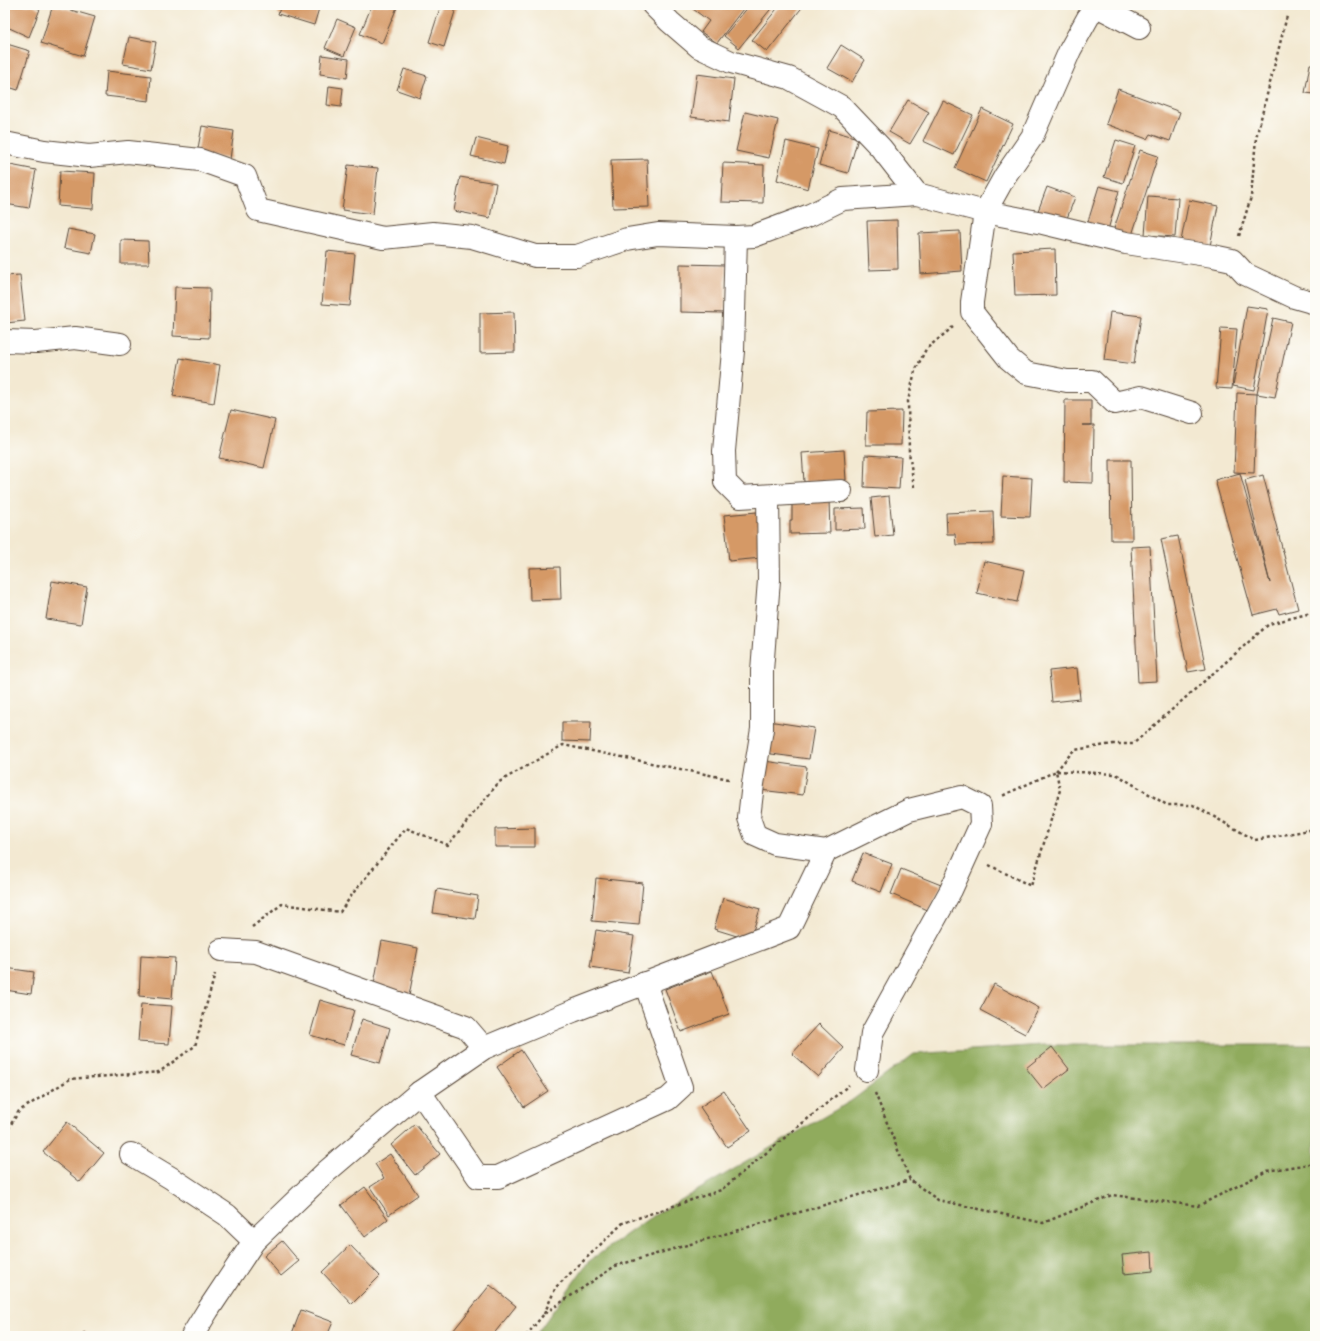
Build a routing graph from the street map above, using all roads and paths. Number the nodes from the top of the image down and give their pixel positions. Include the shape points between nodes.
1 (653, 5) edge
2 (1095, 5) edge
3 (1287, 16) dead end
4 (1139, 28) dead end
5 (5, 143) edge
6 (917, 194) junction
7 (986, 212) junction
8 (736, 237) junction
9 (1232, 260) junction
10 (1315, 303) edge
11 (972, 312) junction
12 (5, 340) edge
13 (120, 344) dead end
14 (1192, 413) dead end
15 (914, 488) dead end
16 (841, 491) dead end
17 (768, 496) junction
18 (1315, 612) edge
19 (1056, 770) junction
20 (753, 784) junction
21 (980, 806) junction
22 (1315, 829) edge
23 (826, 852) junction
24 (968, 854) junction
25 (252, 927) dead end
26 (221, 950) joint
27 (645, 984) junction
28 (484, 1048) junction
29 (867, 1070) junction
30 (420, 1092) junction
31 (5, 1134) edge
32 (131, 1154) dead end
33 (1315, 1163) edge
34 (910, 1180) junction
35 (254, 1241) junction
36 (544, 1314) junction
37 (192, 1336) edge
38 (526, 1336) edge

1 - 6 street via 699,47 731,62 789,78 842,107 881,148
2 - 4 street
2 - 7 street via 1070,50 1032,137 1005,176
3 - 9 path via 1256,138 1251,197
5 - 8 street via 89,156 128,152 200,160 245,176 258,210 383,238 433,233 472,238 535,256 577,256 627,239 658,234
6 - 7 street
6 - 8 street via 843,199 810,215 754,236
7 - 9 street via 1126,243
7 - 11 street
8 - 17 street via 733,351 724,450 725,482 740,498
9 - 10 street via 1245,274 1294,297
11 - 14 street via 1009,359 1026,373 1067,381 1092,382 1115,403 1141,397
11 - 15 path via 926,349 915,371 908,401 909,452
12 - 13 street via 36,342 75,338
16 - 17 street
17 - 20 street via 769,580 762,671 762,729
18 - 19 path via 1269,624 1133,744 1112,744 1074,750
19 - 21 path
19 - 22 path via 1116,774 1167,805 1193,805 1255,840
19 - 24 path via 1060,790 1031,886
20 - 23 street via 749,818 755,835 775,844
20 - 25 path via 563,744 499,782 448,845 406,828 340,912 282,904
21 - 23 street via 962,796 909,810
21 - 24 street via 982,824
23 - 27 street via 789,928
24 - 29 street via 951,890 872,1033
26 - 28 street via 256,952 466,1027
26 - 31 path via 195,1046 159,1072 70,1079 19,1111
27 - 28 street
27 - 30 street via 681,1087 668,1099 498,1177 478,1177
28 - 30 street
29 - 34 path
29 - 36 path via 721,1190 623,1223 556,1287
30 - 35 street via 326,1172
32 - 35 street via 227,1215
33 - 34 path via 1267,1171 1198,1206 1112,1195 1043,1223 938,1200
34 - 36 path via 615,1266
35 - 37 street
36 - 38 path

